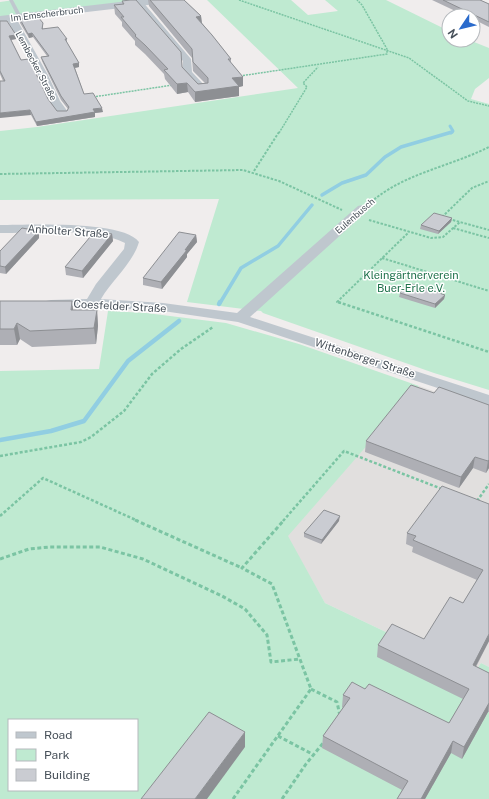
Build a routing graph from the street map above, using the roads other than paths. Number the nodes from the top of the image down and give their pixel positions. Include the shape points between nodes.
1 (11, 0) edge
2 (165, 0) edge
3 (152, 1) edge
4 (139, 3) junction
5 (10, 18) edge
6 (203, 90) edge
7 (63, 112) edge
8 (358, 212) road end
9 (0, 229) edge
10 (92, 303) junction
11 (38, 304) edge
12 (240, 318) junction
13 (489, 400) edge

1 - 5 lane
2 - 3 street, Im Emscherbruch
3 - 4 street, Im Emscherbruch
4 - 5 street, Im Emscherbruch
4 - 6 street via 188,61 187,72
5 - 7 street, Lembecker Straße via 43,75 55,102
8 - 12 street, Eulenbusch
9 - 10 street, Anholter Straße via 77,229 118,234 132,242 130,250 101,287
10 - 11 street, Coesfelder Straße
10 - 12 street, Coesfelder Straße via 162,307
12 - 13 street, Wittenberger Straße

